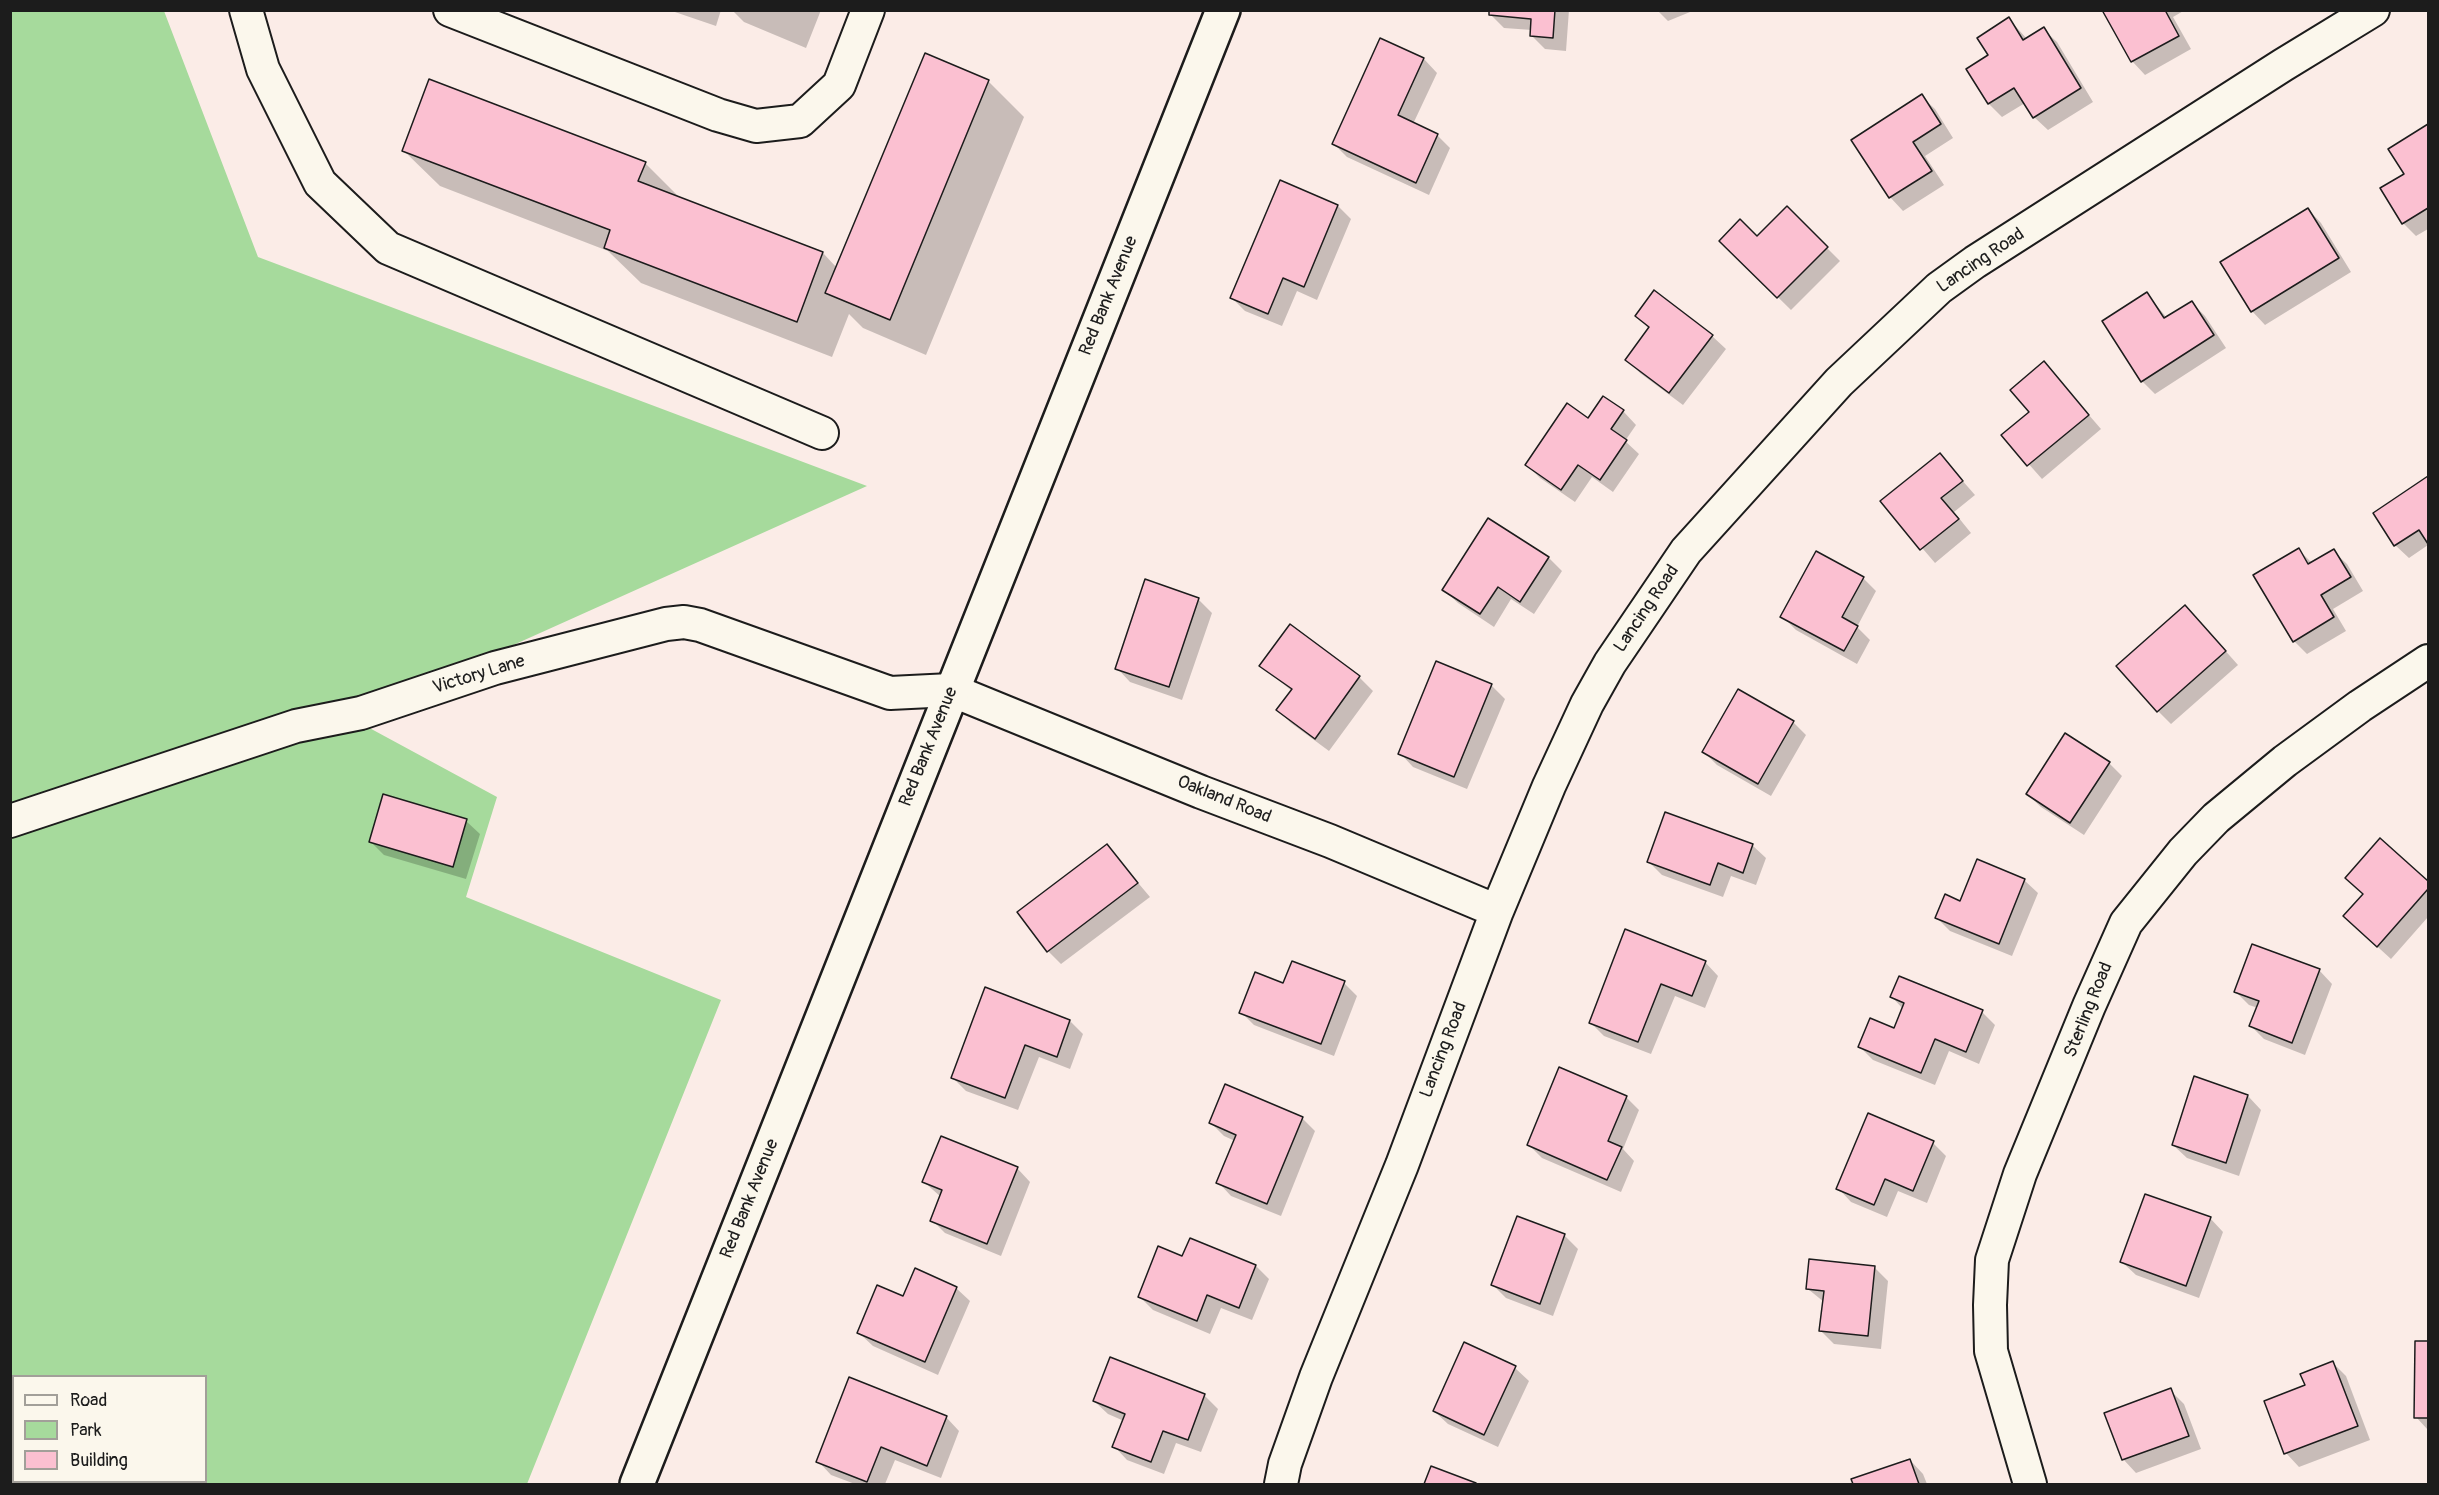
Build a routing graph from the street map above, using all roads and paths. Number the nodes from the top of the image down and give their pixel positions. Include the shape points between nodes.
1 (246, 10) edge
2 (450, 10) edge
3 (868, 10) edge
4 (1223, 10) edge
5 (2373, 10) edge
6 (822, 433) dead end
7 (2428, 661) edge
8 (951, 690) junction
9 (10, 821) edge
10 (1497, 911) junction
11 (637, 1485) edge
12 (1281, 1485) edge
13 (2030, 1485) edge

1 - 6 street via 263,69 320,183 388,248
2 - 3 street via 718,115 756,126 800,121 839,86
4 - 8 street, Red Bank Avenue
5 - 10 street, Lancing Road via 1975,262 1913,310 1839,382 1686,551 1611,663 1568,744
7 - 13 street, Sterling Road via 2295,754 2216,818 2182,852 2126,923 2020,1174 1992,1260 1991,1351
8 - 9 street, Victory Lane via 890,693 700,625 666,624 495,668 361,714 296,726
8 - 10 street, Oakland Road
8 - 11 street, Red Bank Avenue
10 - 12 street, Lancing Road via 1398,1176 1316,1377

